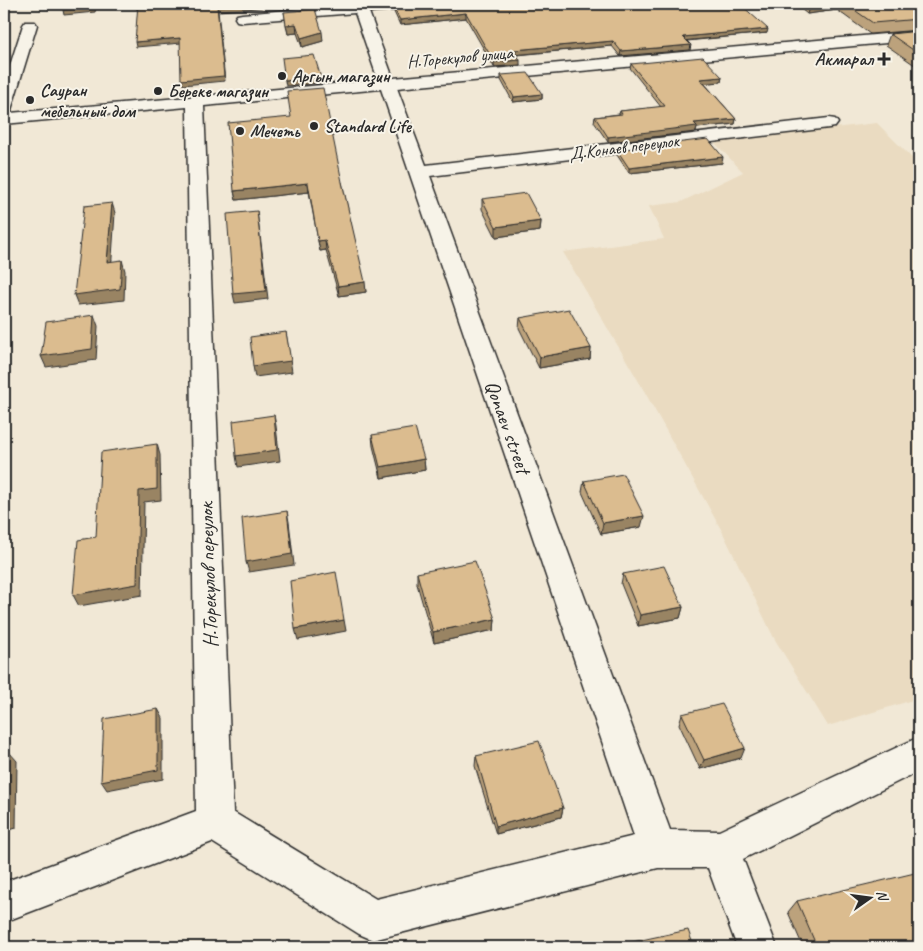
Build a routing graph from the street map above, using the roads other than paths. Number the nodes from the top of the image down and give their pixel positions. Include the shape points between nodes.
1 (419, 4) edge
2 (359, 6) edge
3 (242, 18) dead end
4 (30, 25) dead end
5 (919, 35) edge
6 (387, 84) junction
7 (195, 102) junction
8 (4, 110) edge
9 (4, 119) edge
10 (830, 122) dead end
11 (418, 172) junction
12 (919, 754) edge
13 (215, 822) junction
14 (658, 850) junction
15 (720, 850) junction
16 (4, 902) edge
17 (757, 947) edge

1 - 2 street
2 - 3 street
2 - 6 street, Qonaev street
4 - 8 street
5 - 6 street, Н.Торекулов улица
6 - 7 street, Н.Торекулов улица
6 - 11 street, Qonaev street
7 - 9 street, Н.Торекулов улица
7 - 13 street, Н.Торекулов переулок
10 - 11 street, Д.Конаев переулок
11 - 14 street, Qonaev street
12 - 15 street
13 - 14 street via 373,920
13 - 16 street
14 - 15 street
15 - 17 street

